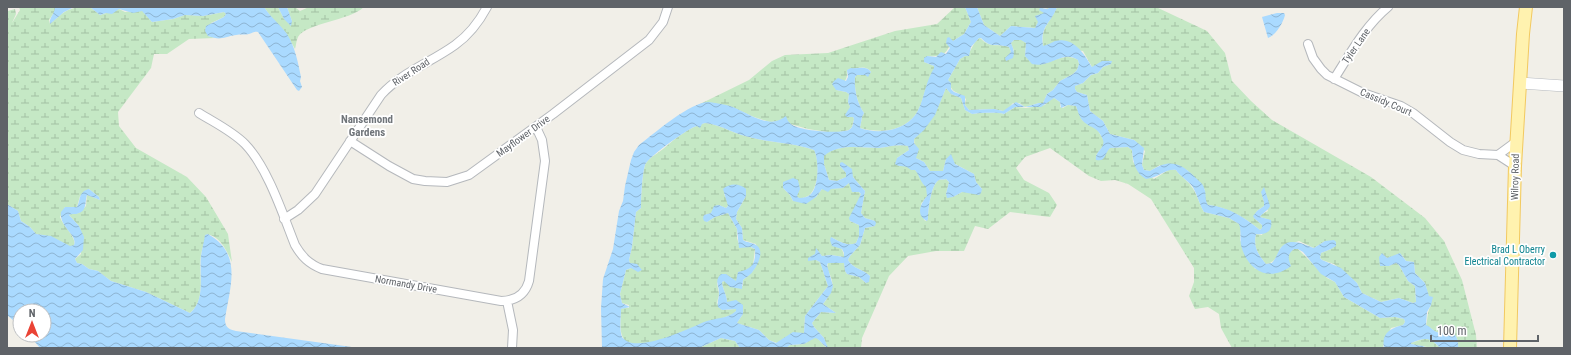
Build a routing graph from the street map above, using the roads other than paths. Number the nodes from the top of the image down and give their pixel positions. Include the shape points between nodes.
1 (487, 7) edge
2 (668, 7) edge
3 (1388, 7) edge
4 (1526, 7) edge
5 (1378, 11) edge
6 (1308, 44) dead end
7 (1334, 79) junction
8 (1521, 82) junction
9 (1564, 86) edge
10 (199, 113) dead end
11 (536, 127) junction
12 (350, 141) junction
13 (1517, 141) junction
14 (1498, 155) junction
15 (1515, 166) junction
16 (284, 219) junction
17 (507, 301) junction
18 (512, 348) edge
19 (1510, 348) edge

1 - 12 street, River Road via 472,29 454,45 390,85
2 - 11 street, Mayflower Drive via 663,22 649,40
3 - 5 street, Tyler Lane
4 - 8 main road, Wilroy Road
5 - 7 street, Tyler Lane
6 - 7 street, Cassidy Court via 1313,58 1321,69
7 - 14 street, Cassidy Court via 1369,96 1401,106 1463,150
8 - 9 main road
8 - 13 main road, Wilroy Road
10 - 16 street, Normandy Drive via 236,137 253,155 269,182
11 - 12 street, Mayflower Drive via 469,174 447,182 413,179
11 - 17 street via 542,140 545,161 529,282 520,297
12 - 16 street, River Road via 315,194
13 - 14 street
13 - 15 main road, Wilroy Road
14 - 15 street, Cassidy Court
15 - 19 main road, Wilroy Road
16 - 17 street, Normandy Drive via 301,254 314,266 322,269
17 - 18 street via 513,330

